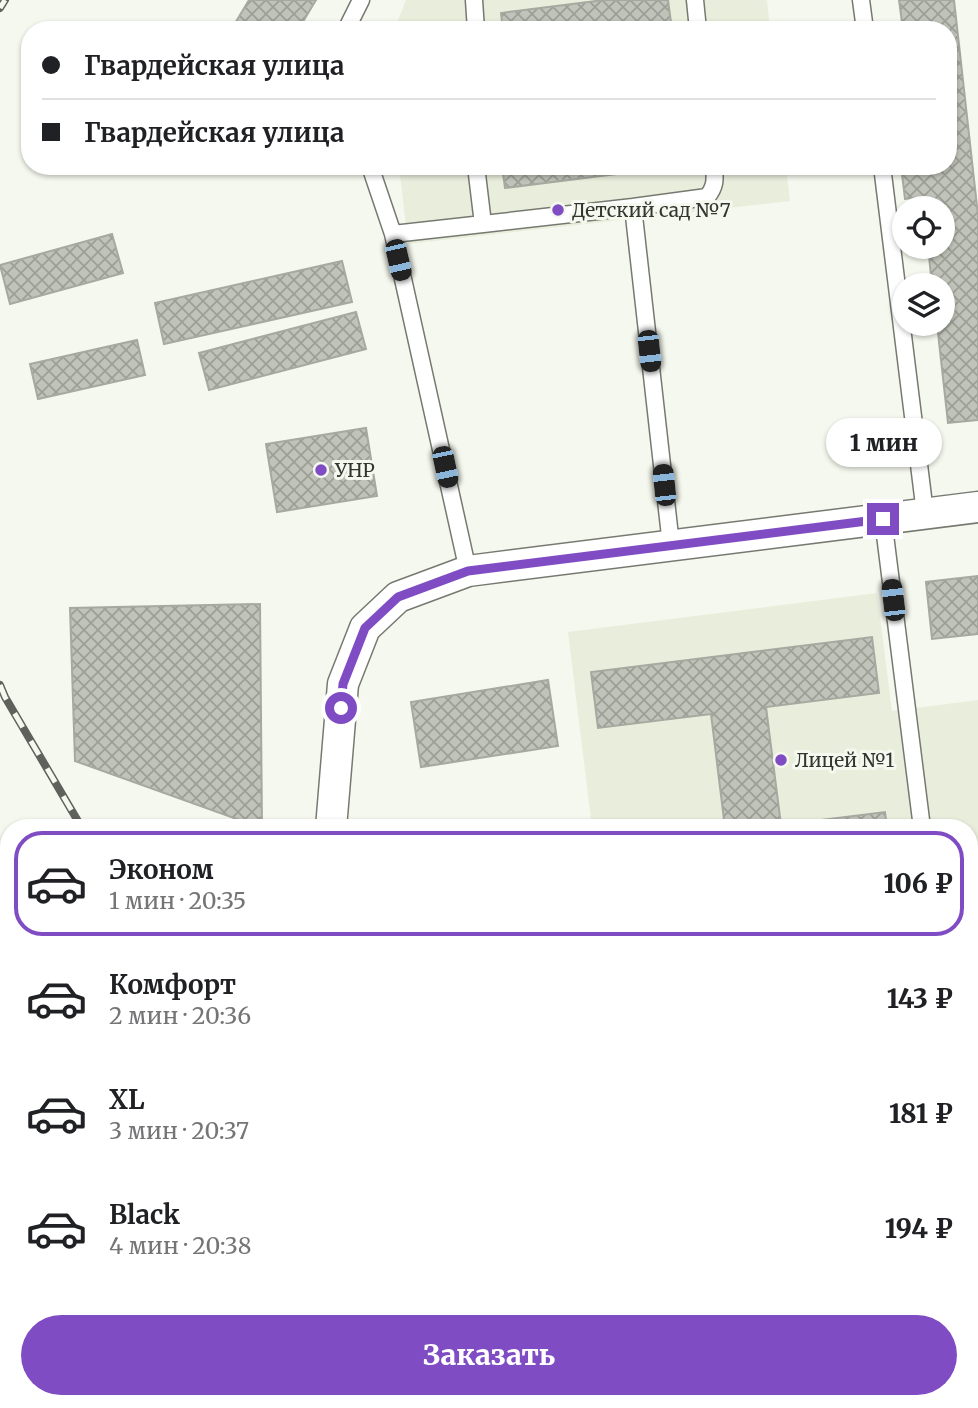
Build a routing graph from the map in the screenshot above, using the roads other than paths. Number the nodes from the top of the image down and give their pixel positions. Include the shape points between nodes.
1 (361, 0) edge
2 (474, 0) edge
3 (695, 0) edge
4 (861, 0) edge
5 (350, 21) edge
6 (476, 21) edge
7 (697, 21) edge
8 (864, 21) edge
9 (373, 175) edge
10 (477, 175) edge
11 (715, 175) edge
12 (883, 175) edge
13 (633, 207) junction
14 (483, 224) junction
15 (393, 234) junction
16 (978, 507) edge
17 (925, 513) junction
18 (883, 519) junction
19 (671, 545) junction
20 (468, 571) junction
21 (332, 819) edge
22 (921, 819) edge

1 - 5 lane
2 - 6 lane
3 - 7 lane
4 - 8 lane
9 - 15 lane
10 - 14 lane
11 - 13 lane via 707,197
12 - 17 lane
13 - 14 lane
13 - 19 lane
14 - 15 lane
15 - 20 lane
16 - 17 street
17 - 18 street
18 - 19 street
18 - 22 lane
19 - 20 street
20 - 21 street via 398,597 365,628 343,684

